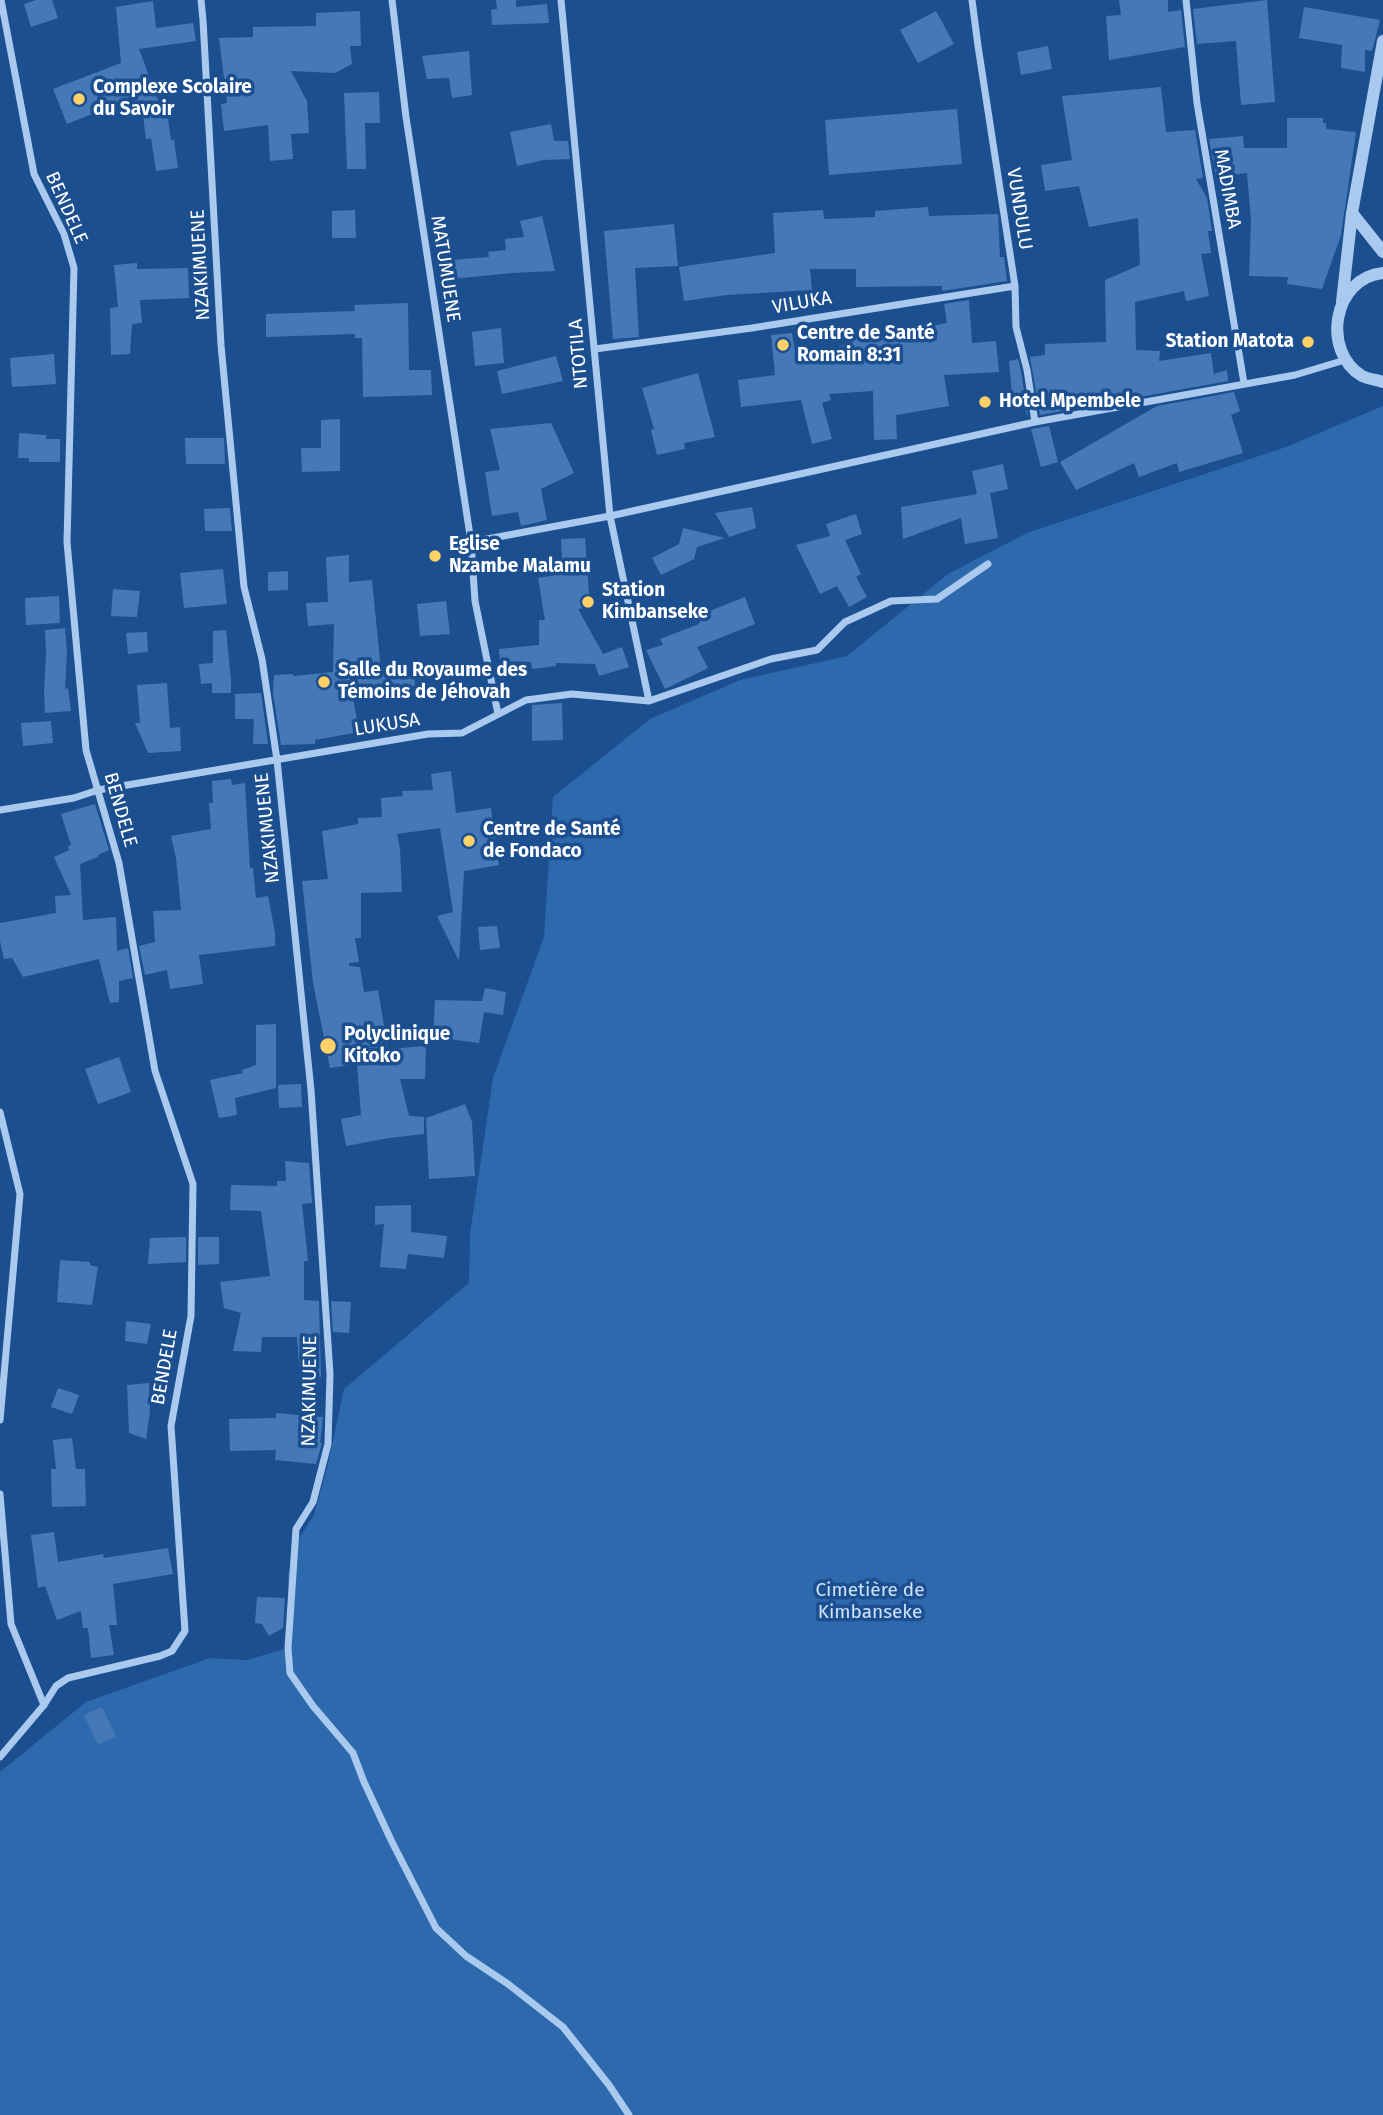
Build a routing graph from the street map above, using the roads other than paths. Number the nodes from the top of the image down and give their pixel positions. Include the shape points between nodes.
1 (1, 0) edge
2 (201, 0) edge
3 (392, 0) edge
4 (561, 0) edge
5 (972, 0) edge
6 (1186, 0) edge
7 (1383, 41) edge
8 (1352, 214) junction
9 (1383, 252) edge
10 (1383, 273) edge
11 (1015, 286) junction
12 (1342, 302) junction
13 (595, 349) junction
14 (1345, 360) junction
15 (1383, 382) edge
16 (1244, 383) junction
17 (1035, 422) junction
18 (610, 516) junction
19 (471, 542) junction
20 (988, 564) dead end
21 (649, 701) junction
22 (498, 713) junction
23 (277, 760) junction
24 (98, 790) junction
25 (0, 810) edge
26 (0, 1112) edge
27 (0, 1420) edge
28 (0, 1494) edge
29 (44, 1704) junction
30 (0, 1757) edge
31 (629, 2115) edge

1 - 24 street, BENDELE via 34,174 64,234 74,268 67,542 86,750
2 - 23 street, NZAKIMUENE via 221,345 244,587 262,659
3 - 19 street, MATUMUENE
4 - 13 street, NTOTILA
5 - 11 street, VUNDULU
6 - 16 street, MADIMBA via 1197,103
7 - 8 street
8 - 9 street
8 - 12 street
10 - 12 street via 1356,284
11 - 13 street, VILUKA
11 - 17 street, VUNDULU via 1016,327
12 - 14 street via 1335,329
13 - 18 street, NTOTILA
14 - 15 street via 1363,376
14 - 16 street via 1295,375
16 - 17 street
17 - 18 street
18 - 19 street
18 - 21 street, NTOTILA
19 - 22 street, MATUMUENE via 475,601
20 - 21 street via 937,599 891,601 845,622 817,650 771,659
21 - 22 street, LUKUSA via 572,694 526,700
22 - 23 street, LUKUSA via 462,733 428,734
23 - 24 street, LUKUSA
23 - 31 street, NZAKIMUENE via 311,1090 330,1374 328,1444 313,1502 296,1529 290,1673 353,1752 436,1928 466,1956 564,2027
24 - 25 street, LUKUSA
24 - 29 street, BENDELE via 118,863 155,1071 193,1184 191,1316 171,1426 185,1631 172,1651 160,1656 68,1678
26 - 27 street via 20,1194
28 - 29 street via 11,1623
29 - 30 street

